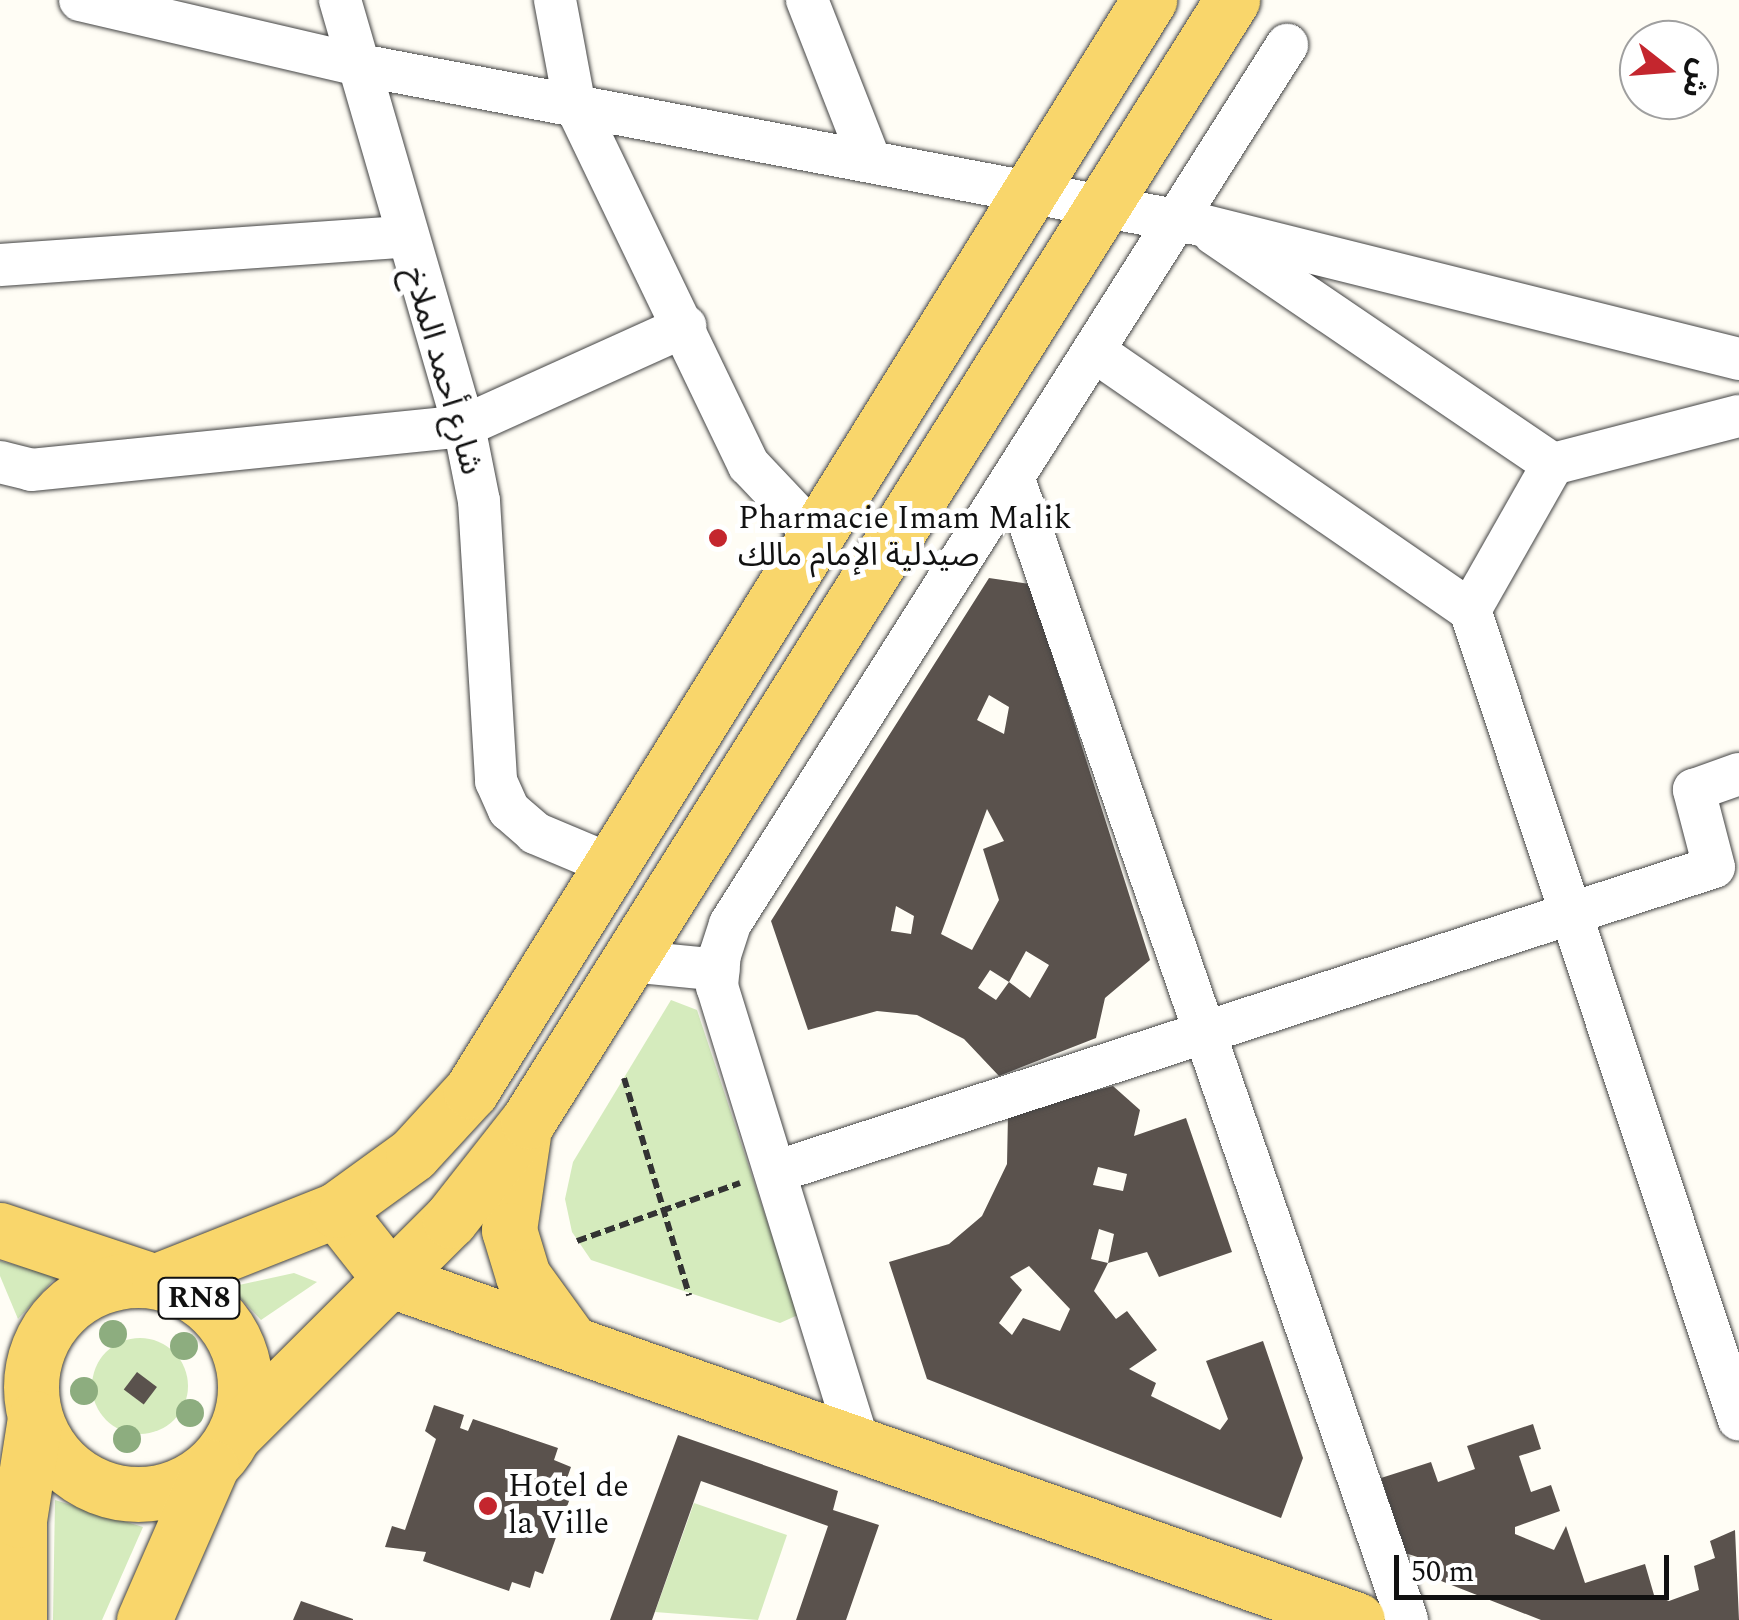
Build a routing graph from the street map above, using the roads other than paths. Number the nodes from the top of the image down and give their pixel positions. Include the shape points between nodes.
1 (80, 0) edge
2 (340, 0) edge
3 (555, 0) edge
4 (807, 0) edge
5 (1232, 0) edge
6 (1135, 8) edge
7 (1287, 45) dead end
8 (355, 64) junction
9 (574, 102) junction
10 (868, 156) junction
11 (1033, 191) junction
12 (1100, 206) junction
13 (1188, 222) junction
14 (402, 237) junction
15 (0, 265) edge
16 (685, 326) junction
17 (1094, 350) junction
18 (1739, 359) edge
19 (1739, 416) edge
20 (464, 426) junction
21 (963, 432) junction
22 (0, 462) edge
23 (1553, 464) junction
24 (1016, 476) junction
25 (819, 539) junction
26 (1470, 610) junction
27 (1739, 774) edge
28 (611, 865) junction
29 (1569, 914) junction
30 (628, 961) junction
31 (718, 970) junction
32 (1209, 1030) junction
33 (528, 1120) junction
34 (774, 1172) junction
35 (336, 1210) junction
36 (0, 1230) edge
37 (152, 1279) junction
38 (390, 1280) junction
39 (0, 1339) edge
40 (571, 1342) junction
41 (1727, 1343) edge
42 (33, 1408) junction
43 (1739, 1420) edge
44 (860, 1448) junction
45 (224, 1450) junction
46 (19, 1620) edge
47 (144, 1620) edge
48 (1357, 1620) edge
49 (1407, 1620) edge

1 - 8 street
2 - 8 street, شارع أحمد الملاخ
3 - 9 street
4 - 10 street
5 - 12 main road
6 - 11 main road
7 - 13 street
8 - 9 street
8 - 14 street, شارع أحمد الملاخ
9 - 10 street
9 - 16 street
10 - 11 street
11 - 12 street
11 - 25 main road
12 - 13 street
12 - 21 main road
13 - 17 street
13 - 18 street
13 - 23 street
14 - 15 street
14 - 20 street, شارع أحمد الملاخ
16 - 20 street
16 - 25 street via 749,466
17 - 24 street
17 - 26 street
19 - 23 street
20 - 22 street via 31,470
20 - 28 street, شارع أحمد الملاخ via 478,501 496,781 509,810 535,833
21 - 24 street
21 - 30 main road
23 - 26 street
24 - 31 street via 730,924
24 - 32 street
25 - 28 main road
26 - 29 street
27 - 29 street via 1694,790 1714,867
28 - 35 main road via 471,1091 413,1154
29 - 32 street
29 - 41 street
30 - 31 street
30 - 33 main road
31 - 34 street
32 - 34 street
32 - 49 street
33 - 38 main road
33 - 40 main road via 508,1195 509,1230 523,1276
34 - 44 street
35 - 37 main road
35 - 38 main road
36 - 37 main road, RN8
37 - 42 main road, RN8 via 74,1299 33,1361
37 - 45 main road, RN8 via 202,1301 234,1337 246,1401
38 - 40 main road
38 - 45 main road
39 - 42 main road
40 - 44 main road
41 - 43 street
42 - 45 main road via 51,1451 110,1492 163,1491
42 - 46 main road, RN8 via 18,1520
44 - 48 main road
45 - 47 main road, RN8

